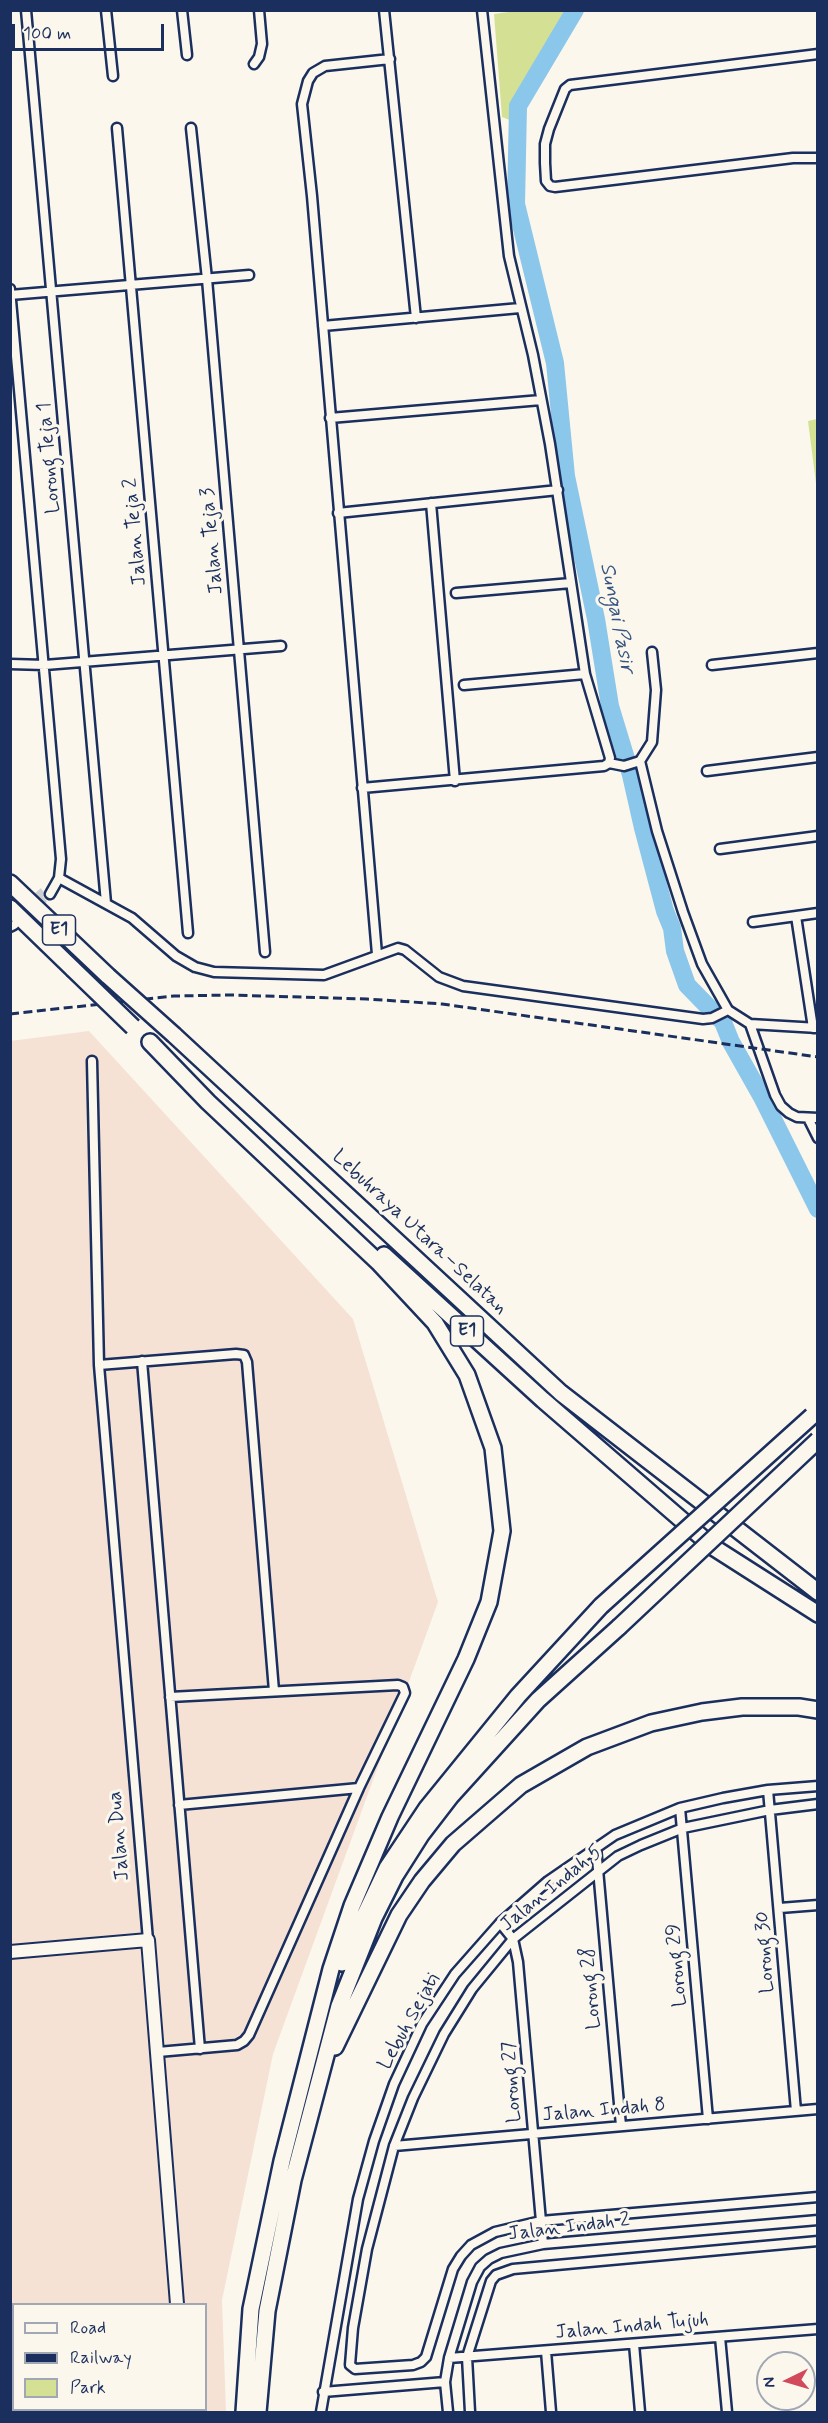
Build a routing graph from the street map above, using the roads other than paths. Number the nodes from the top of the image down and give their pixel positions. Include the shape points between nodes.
1 (26, 10) edge
2 (106, 10) edge
3 (183, 10) edge
4 (259, 10) edge
5 (384, 10) edge
6 (482, 10) edge
7 (818, 54) edge
8 (187, 55) dead end
9 (390, 59) junction
10 (254, 64) dead end
11 (113, 76) dead end
12 (117, 128) dead end
13 (191, 128) dead end
14 (818, 158) edge
15 (249, 275) dead end
16 (207, 279) junction
17 (131, 285) junction
18 (10, 289) edge
19 (51, 292) junction
20 (11, 295) edge
21 (520, 308) junction
22 (416, 318) junction
23 (323, 326) junction
24 (541, 400) junction
25 (330, 418) junction
26 (558, 490) junction
27 (431, 503) junction
28 (338, 513) junction
29 (571, 583) junction
30 (456, 593) dead end
31 (281, 646) dead end
32 (239, 650) junction
33 (652, 652) dead end
34 (818, 652) edge
35 (164, 656) junction
36 (85, 662) junction
37 (10, 664) edge
38 (45, 665) junction
39 (712, 665) dead end
40 (585, 674) junction
41 (464, 686) dead end
42 (818, 757) edge
43 (609, 763) junction
44 (633, 763) junction
45 (707, 771) dead end
46 (455, 780) junction
47 (362, 788) junction
48 (818, 836) edge
49 (720, 849) dead end
50 (10, 884) edge
51 (106, 903) junction
52 (10, 908) edge
53 (818, 913) edge
54 (796, 916) junction
55 (753, 922) dead end
56 (188, 933) dead end
57 (265, 952) dead end
58 (377, 954) junction
59 (725, 1012) junction
60 (750, 1024) junction
61 (815, 1028) edge
62 (150, 1042) junction
63 (92, 1061) dead end
64 (813, 1118) edge
65 (818, 1138) edge
66 (142, 1361) junction
67 (99, 1365) junction
68 (815, 1414) edge
69 (818, 1440) edge
70 (818, 1592) edge
71 (818, 1614) edge
72 (274, 1691) junction
73 (170, 1698) junction
74 (818, 1710) edge
75 (818, 1786) edge
76 (359, 1788) junction
77 (768, 1790) junction
78 (818, 1804) edge
79 (179, 1805) junction
80 (680, 1808) junction
81 (770, 1810) junction
82 (683, 1828) junction
83 (596, 1847) junction
84 (598, 1872) junction
85 (818, 1905) edge
86 (780, 1908) junction
87 (500, 1923) junction
88 (513, 1939) junction
89 (148, 1940) junction
90 (10, 1952) edge
91 (318, 2018) junction
92 (200, 2049) junction
93 (158, 2052) junction
94 (320, 2079) junction
95 (818, 2109) edge
96 (796, 2111) junction
97 (708, 2119) junction
98 (621, 2126) junction
99 (533, 2134) junction
100 (393, 2146) junction
101 (818, 2197) edge
102 (818, 2220) edge
103 (541, 2222) junction
104 (818, 2241) edge
105 (543, 2244) junction
106 (177, 2303) edge
107 (818, 2329) edge
108 (720, 2337) junction
109 (634, 2344) junction
110 (546, 2351) junction
111 (467, 2357) junction
112 (449, 2358) junction
113 (445, 2382) junction
114 (324, 2392) junction
115 (244, 2412) edge
116 (258, 2412) edge
117 (321, 2412) edge
118 (448, 2412) edge
119 (470, 2412) edge
120 (551, 2412) edge
121 (640, 2412) edge
122 (727, 2412) edge

1 - 19 street, Lorong Teja 1
2 - 11 street
3 - 8 street
4 - 10 street via 262,44
5 - 9 street
6 - 21 street via 504,228
7 - 14 street via 570,85 549,129 545,163 546,180 555,188
9 - 22 street
9 - 23 street via 325,66 313,73 302,96
12 - 17 street, Jalan Teja 2
13 - 16 street, Jalan Teja 3
15 - 16 street
16 - 17 street
16 - 32 street, Jalan Teja 3
17 - 19 street
17 - 35 street, Jalan Teja 2
18 - 20 street
19 - 20 street
19 - 36 street, Lorong Teja 1
20 - 38 street
21 - 22 street
21 - 24 street
22 - 23 street
23 - 25 street
24 - 25 street
24 - 26 street
25 - 28 street
26 - 27 street
26 - 29 street
27 - 28 street
27 - 46 street
28 - 47 street
29 - 30 street
29 - 40 street
31 - 32 street
32 - 35 street
32 - 57 street, Jalan Teja 3
33 - 44 street via 656,690 652,742
34 - 39 street
35 - 36 street
35 - 56 street, Jalan Teja 2
36 - 38 street
36 - 51 street, Lorong Teja 1
37 - 38 street
38 - 51 street via 61,859 52,887
40 - 41 street
40 - 43 street
42 - 45 street
43 - 44 street
43 - 46 street
44 - 59 street via 702,964
46 - 47 street
47 - 58 street
48 - 49 street
50 - 70 highway, Lebuhraya Utara–Selatan / E1, bridge via 561,1393
51 - 58 street via 132,918 176,956 214,972 324,975
52 - 62 highway, Lebuhraya Utara–Selatan / E1, bridge
53 - 54 street
54 - 55 street
54 - 61 street
58 - 59 street via 405,950 439,977 463,986 703,1019
59 - 60 street
60 - 61 street
60 - 64 street via 781,1106 798,1117
62 - 71 highway, Lebuhraya Utara–Selatan / E1 via 543,1400 713,1547
62 - 91 highway via 378,1262 435,1323 466,1375 493,1448 502,1531 489,1602 352,1906
63 - 67 street, Jalan Dua
64 - 65 street
66 - 67 street
66 - 72 street via 236,1354 243,1355 247,1362
66 - 73 street
67 - 89 street, Jalan Dua
68 - 91 highway, bridge via 601,1606 518,1696 427,1808 387,1868
69 - 94 highway, bridge via 538,1700 451,1796 395,1876 358,1954 339,2006
72 - 73 street
72 - 76 street via 403,1687 405,1693
73 - 79 street
74 - 94 highway via 742,1707 651,1723 587,1747 521,1785 453,1844 422,1881 399,1915
75 - 77 street, Lebuh Sejati
76 - 79 street
76 - 92 street via 249,2034 237,2045
77 - 80 street, Lebuh Sejati
77 - 81 street, Lorong 30
78 - 81 street, Jalan Indah 5
79 - 92 street
80 - 82 street, Lorong 29
80 - 83 street, Lebuh Sejati
81 - 82 street, Jalan Indah 5
81 - 86 street, Lorong 30
82 - 84 street, Jalan Indah 5 via 618,1856
82 - 97 street, Lorong 29
83 - 84 street, Lorong 28
83 - 87 street, Lebuh Sejati via 548,1881
84 - 88 street, Jalan Indah 5
84 - 98 street, Lorong 28
85 - 86 street
86 - 96 street, Lorong 30
87 - 88 street
87 - 114 street, Lebuh Sejati via 455,1974 422,2024 394,2085 358,2199
88 - 99 street, Lorong 27
88 - 100 street, Jalan Indah 5 via 472,1989 444,2034
89 - 90 main road
89 - 93 main road, Jalan Dua
91 - 115 highway via 251,2309
92 - 93 street
93 - 106 main road, Jalan Dua
94 - 116 highway via 293,2180 267,2311
95 - 96 street, Jalan Indah 8
96 - 97 street, Jalan Indah 8
97 - 98 street, Jalan Indah 8
98 - 99 street, Jalan Indah 8
99 - 100 street, Jalan Indah 8
99 - 103 street, Lorong 27
100 - 103 street, Jalan Indah 5 via 367,2249 353,2328 349,2359 356,2369 421,2362 461,2256 471,2245 495,2232
101 - 103 street
102 - 105 street, Jalan Indah 2
103 - 105 street, Lorong 27
104 - 111 street, Jalan Indah 2 via 504,2271 491,2281
105 - 112 street, Jalan Indah 2 via 501,2253 480,2267
107 - 108 street, Jalan Indah Tujuh
108 - 109 street, Jalan Indah Tujuh
108 - 122 street
109 - 110 street, Jalan Indah Tujuh
109 - 121 street
110 - 111 street, Jalan Indah Tujuh
110 - 120 street
111 - 112 street, Jalan Indah Tujuh
111 - 119 street, Jalan Indah 2
112 - 113 street, Jalan Indah 2
113 - 114 street
113 - 118 street, Jalan Indah 2
114 - 117 street, Lebuh Sejati

